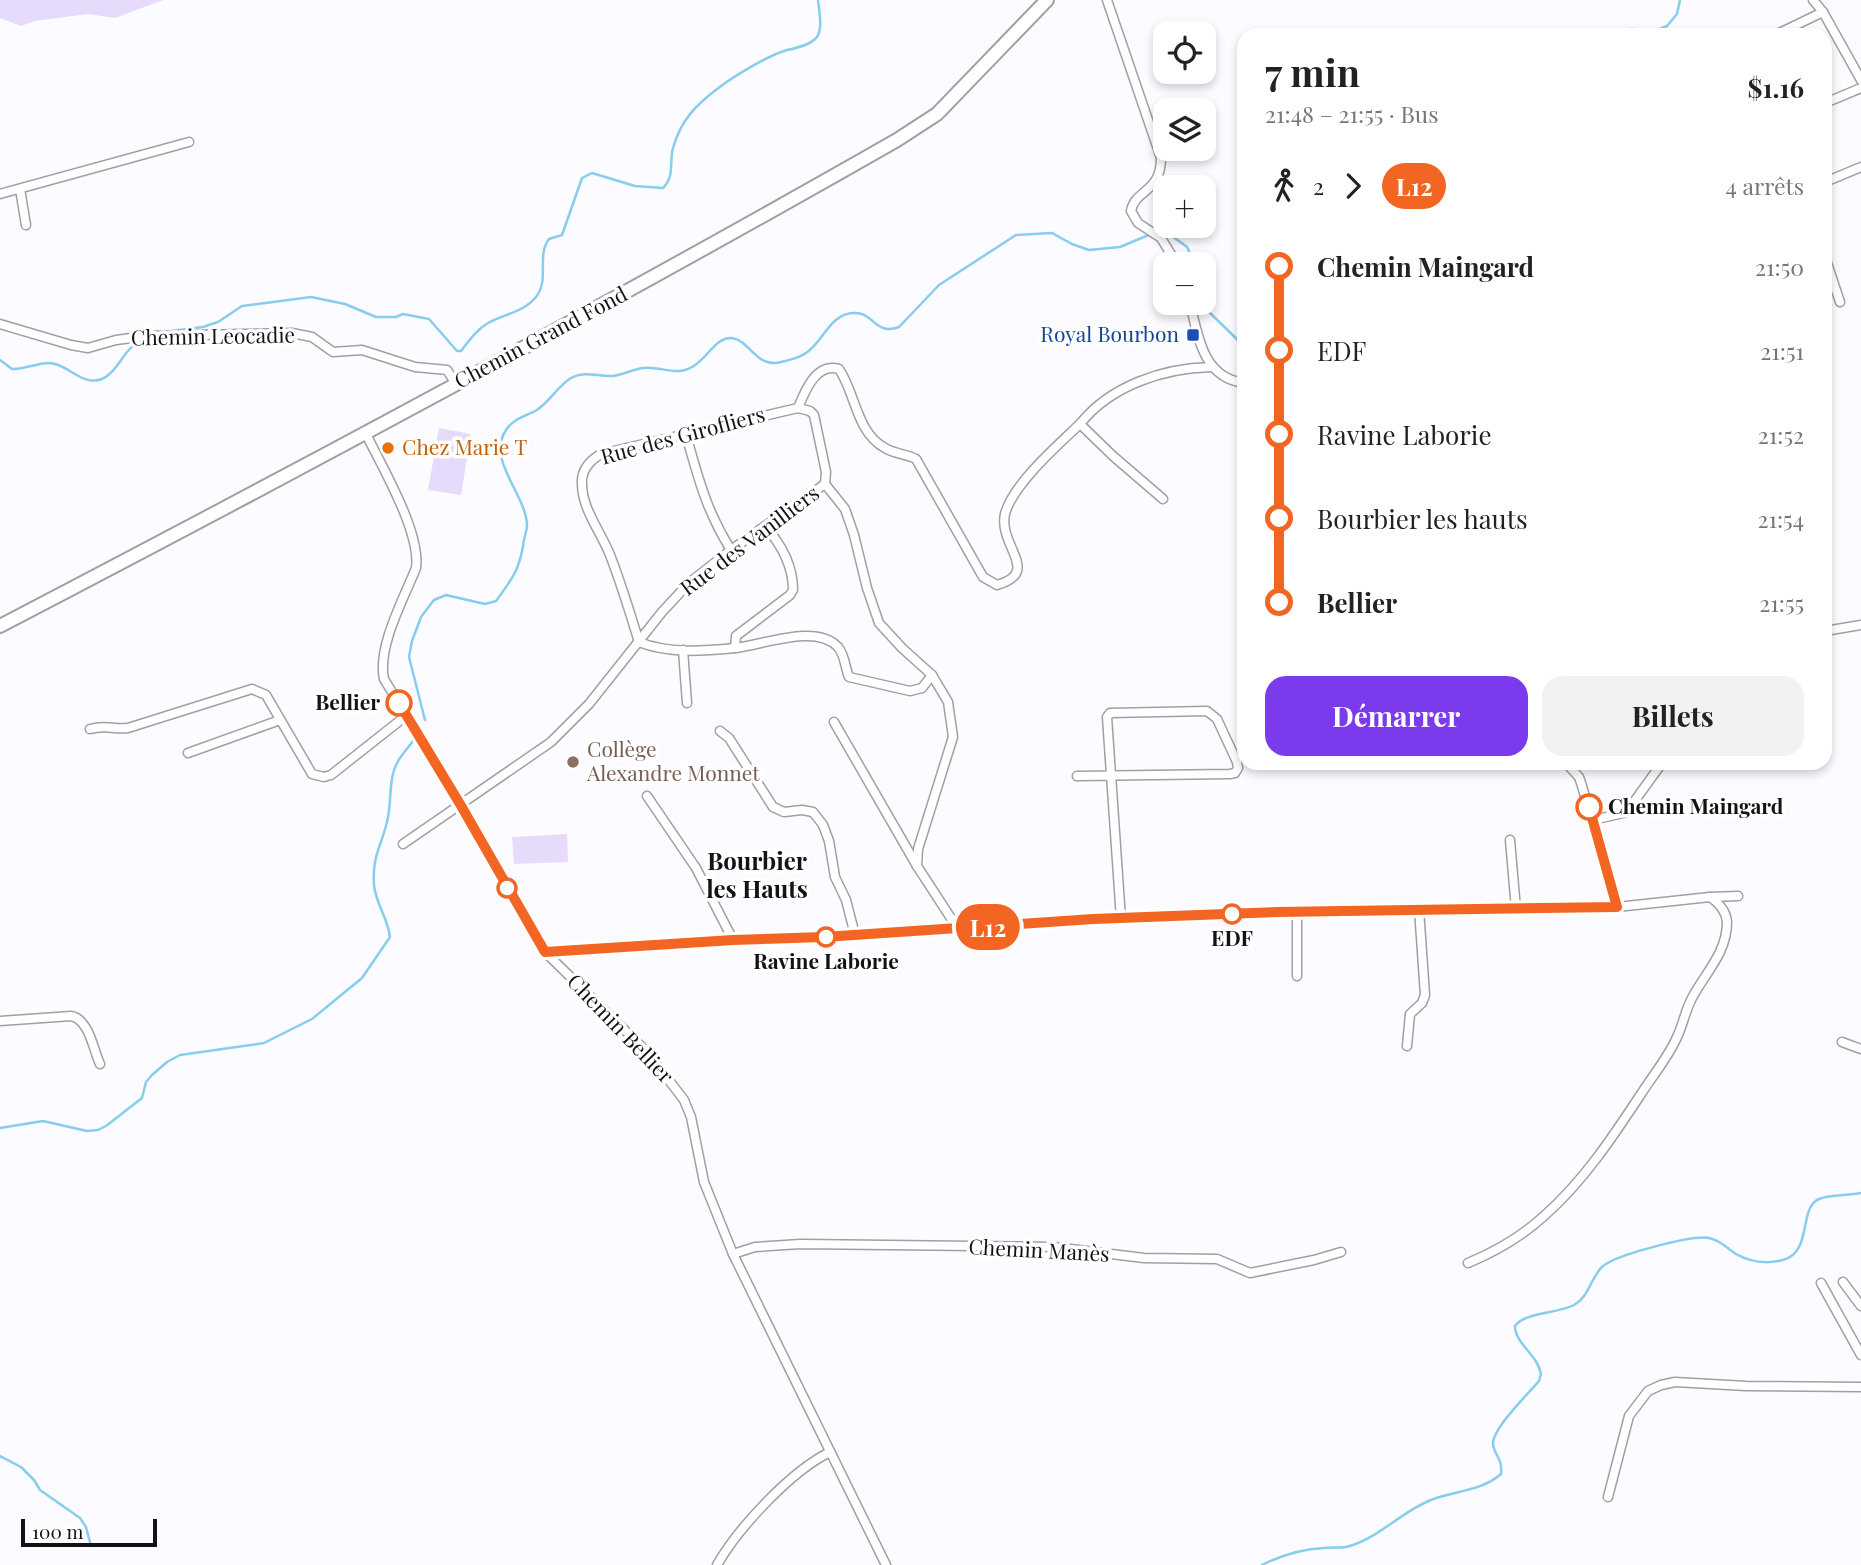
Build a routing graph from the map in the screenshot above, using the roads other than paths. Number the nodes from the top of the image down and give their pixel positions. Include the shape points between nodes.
1 (1047, 0) edge
2 (1107, 0) edge
3 (1813, 0) edge
4 (1824, 12) junction
5 (1790, 28) edge
6 (1861, 80) edge
7 (1861, 88) edge
8 (1832, 100) edge
9 (189, 142) dead end
10 (1861, 167) edge
11 (1832, 179) edge
12 (20, 189) junction
13 (0, 194) edge
14 (26, 225) dead end
15 (1170, 252) edge
16 (1832, 278) edge
17 (1840, 302) dead end
18 (1193, 315) edge
19 (0, 324) edge
20 (1211, 367) junction
21 (1237, 380) edge
22 (456, 384) junction
23 (798, 408) junction
24 (1080, 424) junction
25 (365, 432) junction
26 (686, 435) junction
27 (825, 484) junction
28 (1163, 499) dead end
29 (765, 526) junction
30 (731, 550) junction
31 (1861, 625) edge
32 (0, 626) edge
33 (1832, 630) edge
34 (639, 642) junction
35 (735, 648) junction
36 (683, 650) junction
37 (932, 675) junction
38 (687, 703) dead end
39 (407, 715) junction
40 (280, 720) junction
41 (834, 722) dead end
42 (90, 729) dead end
43 (720, 731) dead end
44 (188, 752) dead end
45 (1237, 766) edge
46 (1237, 770) edge
47 (1572, 770) edge
48 (1657, 770) edge
49 (1077, 776) dead end
50 (1112, 776) junction
51 (648, 796) dead end
52 (460, 804) junction
53 (1592, 820) junction
54 (1510, 840) dead end
55 (403, 844) dead end
56 (917, 866) junction
57 (1738, 896) dead end
58 (1710, 897) junction
59 (1617, 907) junction
60 (1419, 909) junction
61 (1516, 909) junction
62 (1297, 911) junction
63 (1121, 919) junction
64 (958, 929) junction
65 (855, 935) junction
66 (733, 940) junction
67 (545, 952) junction
68 (1297, 976) dead end
69 (0, 1021) edge
70 (1842, 1042) dead end
71 (1407, 1046) dead end
72 (1861, 1049) edge
73 (100, 1064) dead end
74 (1341, 1252) dead end
75 (733, 1254) junction
76 (1468, 1264) dead end
77 (1843, 1282) dead end
78 (1821, 1283) dead end
79 (1861, 1306) edge
80 (1861, 1355) edge
81 (1861, 1387) edge
82 (830, 1451) junction
83 (1608, 1497) dead end
84 (716, 1565) edge
85 (886, 1565) edge

1 - 22 street, Chemin Grand Fond via 926,123 786,205
2 - 15 street via 1161,158 1159,177 1131,211 1139,223 1161,237
3 - 4 street
4 - 5 street
4 - 6 street
7 - 8 street
9 - 12 street
10 - 11 street
12 - 13 street
12 - 14 street
16 - 17 street
18 - 20 street
19 - 22 street, Chemin Leocadie via 89,348 139,337 292,333 312,337 333,352 367,351 410,366 447,370
20 - 21 street
20 - 24 street via 1160,374 1122,389
22 - 25 street, Chemin Grand Fond
23 - 24 street via 819,372 839,369 872,439 916,459 983,577 996,585 1010,581 1019,565 1006,537 1006,513 1043,459
23 - 26 street, Rue des Girofliers
23 - 27 street via 814,415
24 - 28 street
25 - 32 street, Chemin Grand Fond
25 - 39 street, Chemin Bellier via 409,525 417,558 381,666
26 - 30 street via 704,498
26 - 34 street, Rue des Girofliers via 601,454 584,470 584,497 622,585
27 - 29 street, Rue des Vanilliers
27 - 37 street, Rue des Vanilliers via 845,509 879,622
29 - 30 street, Rue des Vanilliers
29 - 35 street via 788,563 793,590 736,636
30 - 34 street, Rue des Vanilliers via 690,583
31 - 33 street
34 - 36 street
34 - 52 street, Rue des Vanilliers via 583,712 551,743
35 - 36 street
35 - 37 street via 812,636 839,648 849,677 910,691 922,688
36 - 38 street
37 - 56 street, Rue des Vanilliers via 948,702 953,737 918,849
39 - 40 street via 324,777 312,774
39 - 52 street, Chemin Bellier
40 - 42 street via 266,695 252,689 128,728
40 - 44 street
41 - 56 street
43 - 65 street via 773,807 784,812 807,810 818,818 829,841 835,877
45 - 50 street via 1217,719 1207,711 1116,711 1107,717
46 - 50 street via 1230,774
47 - 53 street via 1579,777
48 - 53 street via 1623,813
49 - 50 street
50 - 63 street
51 - 66 street via 696,868
52 - 55 street, Rue des Vanilliers
52 - 67 street, Chemin Bellier
53 - 59 street
54 - 61 street
56 - 64 street
57 - 58 street
58 - 59 street
58 - 76 street via 1721,904 1726,915 1725,937 1656,1072 1601,1153 1546,1215 1512,1242
59 - 61 street
60 - 61 street
60 - 62 street
60 - 71 street via 1425,995 1410,1014
62 - 63 street
62 - 68 street
63 - 64 street
64 - 65 street
65 - 66 street
66 - 67 street
67 - 75 street, Chemin Bellier via 648,1054 684,1100 704,1182
69 - 73 street via 79,1018
70 - 72 street
74 - 75 street, Chemin Manès via 1250,1273 1217,1259 1144,1258 1054,1247 800,1244 755,1247
75 - 82 street, Chemin Bellier
77 - 79 street
78 - 80 street
81 - 83 street via 1661,1385 1648,1391 1629,1416
82 - 84 street via 797,1473 754,1516
82 - 85 street, Chemin Bellier

